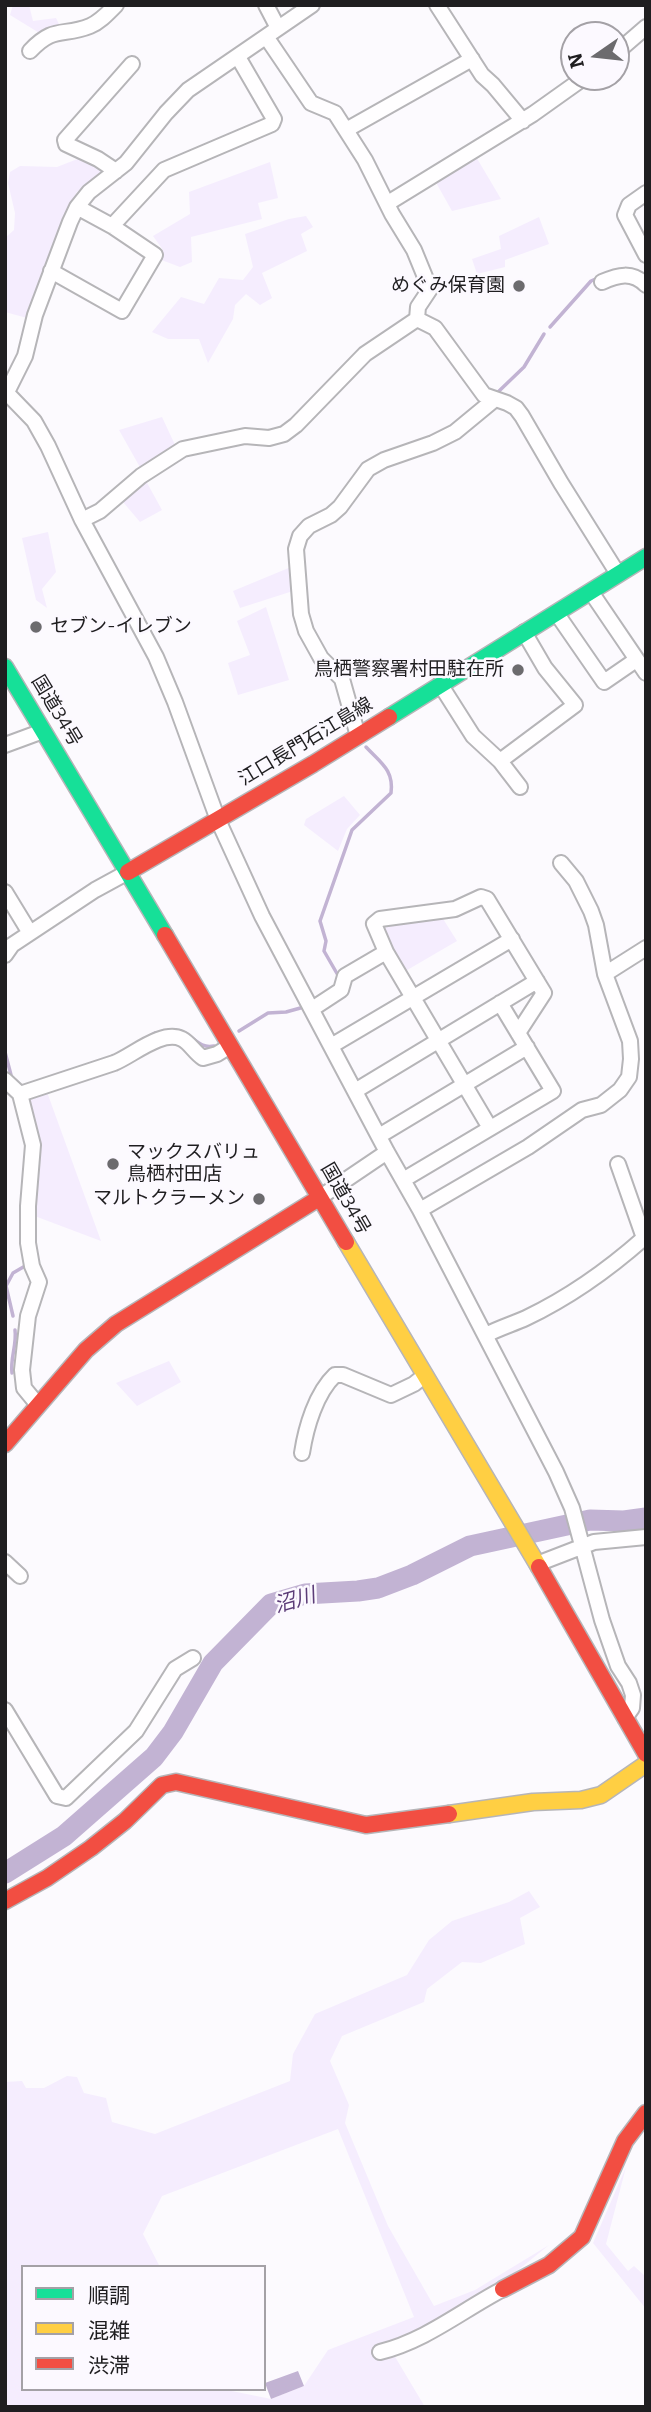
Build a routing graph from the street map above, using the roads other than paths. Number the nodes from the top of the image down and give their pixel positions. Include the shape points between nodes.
1 (116, 5) edge
2 (265, 5) edge
3 (312, 5) edge
4 (437, 5) edge
5 (646, 27) edge
6 (272, 33) junction
7 (630, 41) edge
8 (30, 51) dead end
9 (238, 57) junction
10 (472, 59) junction
11 (132, 64) dead end
12 (565, 91) edge
13 (523, 121) junction
14 (346, 130) junction
15 (116, 171) junction
16 (646, 193) edge
17 (388, 203) junction
18 (76, 207) junction
19 (112, 226) junction
20 (646, 255) edge
21 (51, 271) junction
22 (644, 277) edge
23 (602, 282) dead end
24 (417, 319) junction
25 (6, 392) edge
26 (495, 399) junction
27 (82, 520) junction
28 (646, 556) edge
29 (618, 574) junction
30 (591, 592) junction
31 (557, 614) junction
32 (524, 632) junction
33 (636, 660) junction
34 (5, 667) edge
35 (646, 673) edge
36 (440, 684) junction
37 (43, 731) junction
38 (358, 736) junction
39 (5, 745) edge
40 (500, 761) junction
41 (520, 787) dead end
42 (218, 820) junction
43 (561, 863) dead end
44 (128, 872) junction
45 (5, 891) edge
46 (30, 933) junction
47 (512, 939) junction
48 (646, 947) edge
49 (386, 952) junction
50 (5, 956) edge
51 (605, 974) junction
52 (537, 981) junction
53 (413, 998) junction
54 (500, 1003) junction
55 (312, 1009) junction
56 (518, 1033) junction
57 (439, 1041) junction
58 (230, 1046) junction
59 (331, 1046) junction
60 (527, 1047) junction
61 (5, 1080) edge
62 (465, 1085) junction
63 (355, 1091) junction
64 (20, 1094) junction
65 (491, 1128) junction
66 (379, 1136) junction
67 (387, 1152) junction
68 (618, 1164) dead end
69 (404, 1180) junction
70 (320, 1198) junction
71 (420, 1210) junction
72 (486, 1335) junction
73 (424, 1376) junction
74 (38, 1405) junction
75 (5, 1444) edge
76 (302, 1454) dead end
77 (646, 1537) edge
78 (581, 1547) junction
79 (5, 1562) edge
80 (537, 1564) junction
81 (19, 1576) dead end
82 (193, 1658) dead end
83 (5, 1710) edge
84 (625, 1718) junction
85 (646, 1754) edge
86 (646, 1763) edge
87 (5, 1901) edge
88 (646, 2113) edge
89 (503, 2289) joint
90 (380, 2352) dead end

1 - 8 street via 89,26 43,37
2 - 6 street
3 - 6 street
4 - 10 street
5 - 7 street
6 - 9 street
6 - 14 street via 311,103 335,113
9 - 15 street via 188,90
9 - 19 street via 274,119 272,124 164,170
10 - 13 street
10 - 14 street
11 - 15 street via 65,141
12 - 13 street
13 - 17 street
14 - 17 street
15 - 18 street
16 - 20 street via 628,205 625,215
17 - 24 street via 430,289 418,307
18 - 19 street
18 - 21 street
19 - 21 street via 155,255 122,311
21 - 25 street via 25,356
22 - 23 street via 622,275
24 - 26 street via 435,328 477,387
24 - 27 street via 365,354 284,434 245,436 183,449
25 - 27 street via 34,421
26 - 29 street via 516,408 522,416
26 - 38 street via 455,432 368,469 340,507 300,536 296,549 303,622 321,658 342,679
27 - 42 street via 156,657
28 - 29 main road, 江口長門石江島線
29 - 30 main road, 江口長門石江島線
30 - 31 main road, 江口長門石江島線
30 - 33 street
31 - 32 main road, 江口長門石江島線
31 - 33 street via 604,682
32 - 36 main road, 江口長門石江島線
32 - 40 street via 575,705
33 - 35 street
34 - 37 main road, 国道34号
36 - 38 main road, 江口長門石江島線
36 - 40 street via 473,736
37 - 39 street
37 - 44 main road, 国道34号
38 - 42 main road, 江口長門石江島線
40 - 41 street
42 - 44 main road, 江口長門石江島線
42 - 55 street
43 - 51 street via 591,911
44 - 46 street
44 - 58 main road, 国道34号
45 - 46 street
46 - 50 street
47 - 49 street via 487,899 481,897 455,909 380,919 374,924
47 - 52 street
47 - 53 street
48 - 51 street
49 - 53 street
49 - 55 street via 345,976 341,990
51 - 71 street via 630,1041 629,1077 620,1090
52 - 54 street
52 - 56 street via 544,993
53 - 57 street
53 - 59 street
54 - 56 street
54 - 57 street
55 - 59 street
56 - 60 street
57 - 62 street
57 - 63 street
58 - 64 street via 203,1058 183,1039 174,1037 153,1042 128,1058
58 - 70 main road, 国道34号
59 - 63 street
60 - 62 street
60 - 65 street via 553,1091
61 - 64 street
62 - 65 street
62 - 66 street
63 - 66 street
64 - 74 street via 33,1145 28,1243 38,1282 28,1316 22,1370 24,1388
65 - 69 street
66 - 67 street
67 - 69 street
67 - 70 street
68 - 72 street via 644,1238 587,1282 527,1318
69 - 71 street
70 - 73 main road, 国道34号
70 - 74 main road via 116,1324 86,1350
71 - 72 street
72 - 78 street via 572,1508
73 - 76 street via 391,1395 335,1375 327,1382 305,1431
73 - 80 main road, 国道34号
74 - 75 main road
77 - 78 street
78 - 80 street
78 - 84 street via 618,1666 633,1695
79 - 81 street
80 - 84 main road, 国道34号
82 - 83 street via 175,1669 136,1731 66,1798 57,1796
84 - 85 main road, 国道34号
86 - 87 main road via 601,1795 581,1800 533,1802 366,1825 169,1783 91,1848
88 - 89 main road via 625,2141 582,2237 549,2265
89 - 90 street via 433,2332

